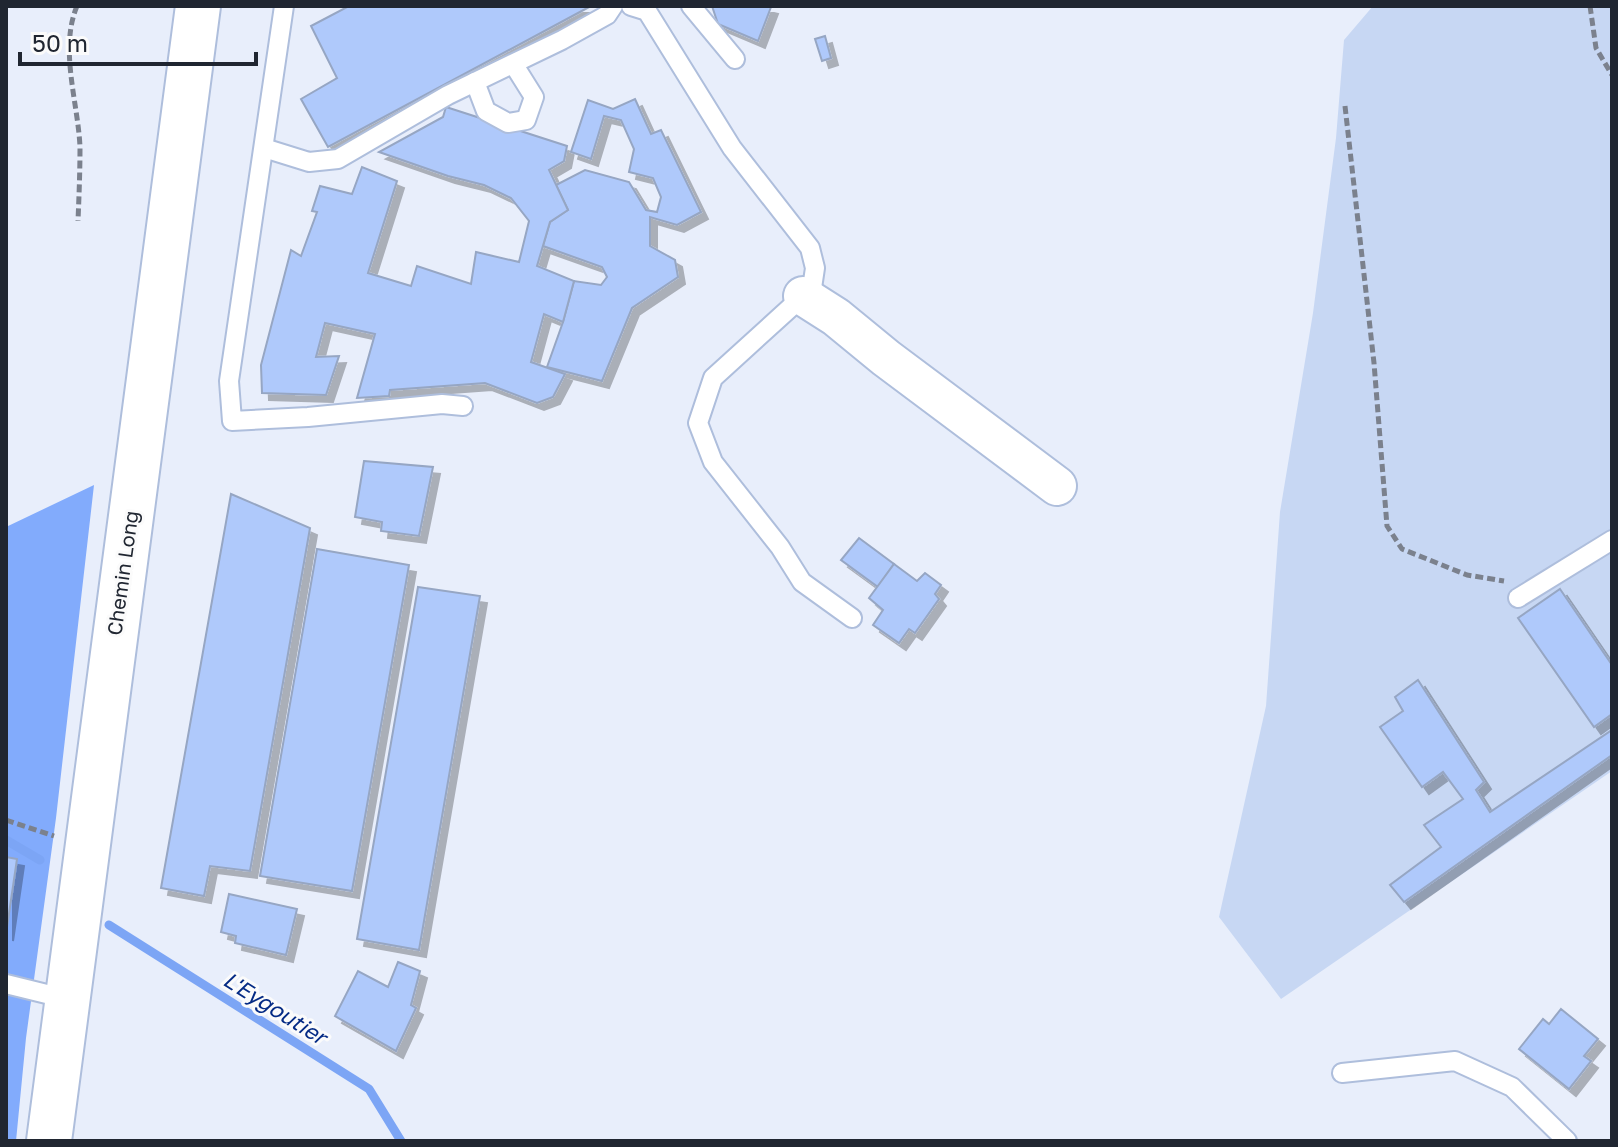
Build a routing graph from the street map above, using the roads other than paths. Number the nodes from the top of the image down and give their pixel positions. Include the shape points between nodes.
1 (198, 6) edge
2 (284, 6) edge
3 (613, 6) edge
4 (631, 6) edge
5 (691, 6) edge
6 (735, 59) dead end
7 (514, 65) junction
8 (475, 82) junction
9 (264, 148) junction
10 (803, 296) junction
11 (463, 406) dead end
12 (1057, 486) dead end
13 (1612, 540) edge
14 (1518, 598) dead end
15 (852, 618) dead end
16 (6, 984) edge
17 (67, 999) junction
18 (1342, 1073) dead end
19 (49, 1141) edge
20 (1567, 1141) edge

1 - 17 main road, Chemin Long
2 - 9 lane
3 - 7 lane via 607,15
4 - 10 lane via 647,11 732,148 810,248 815,268 812,288
5 - 6 lane
7 - 8 lane
7 - 8 lane via 534,97 526,120 508,123 486,111
8 - 9 lane via 338,159 309,162
9 - 11 lane via 229,381 232,421
10 - 12 street
10 - 15 lane via 713,378 698,423 713,462 802,582
13 - 14 lane
16 - 17 lane
17 - 19 main road, Chemin Long
18 - 20 lane via 1455,1061 1512,1087

